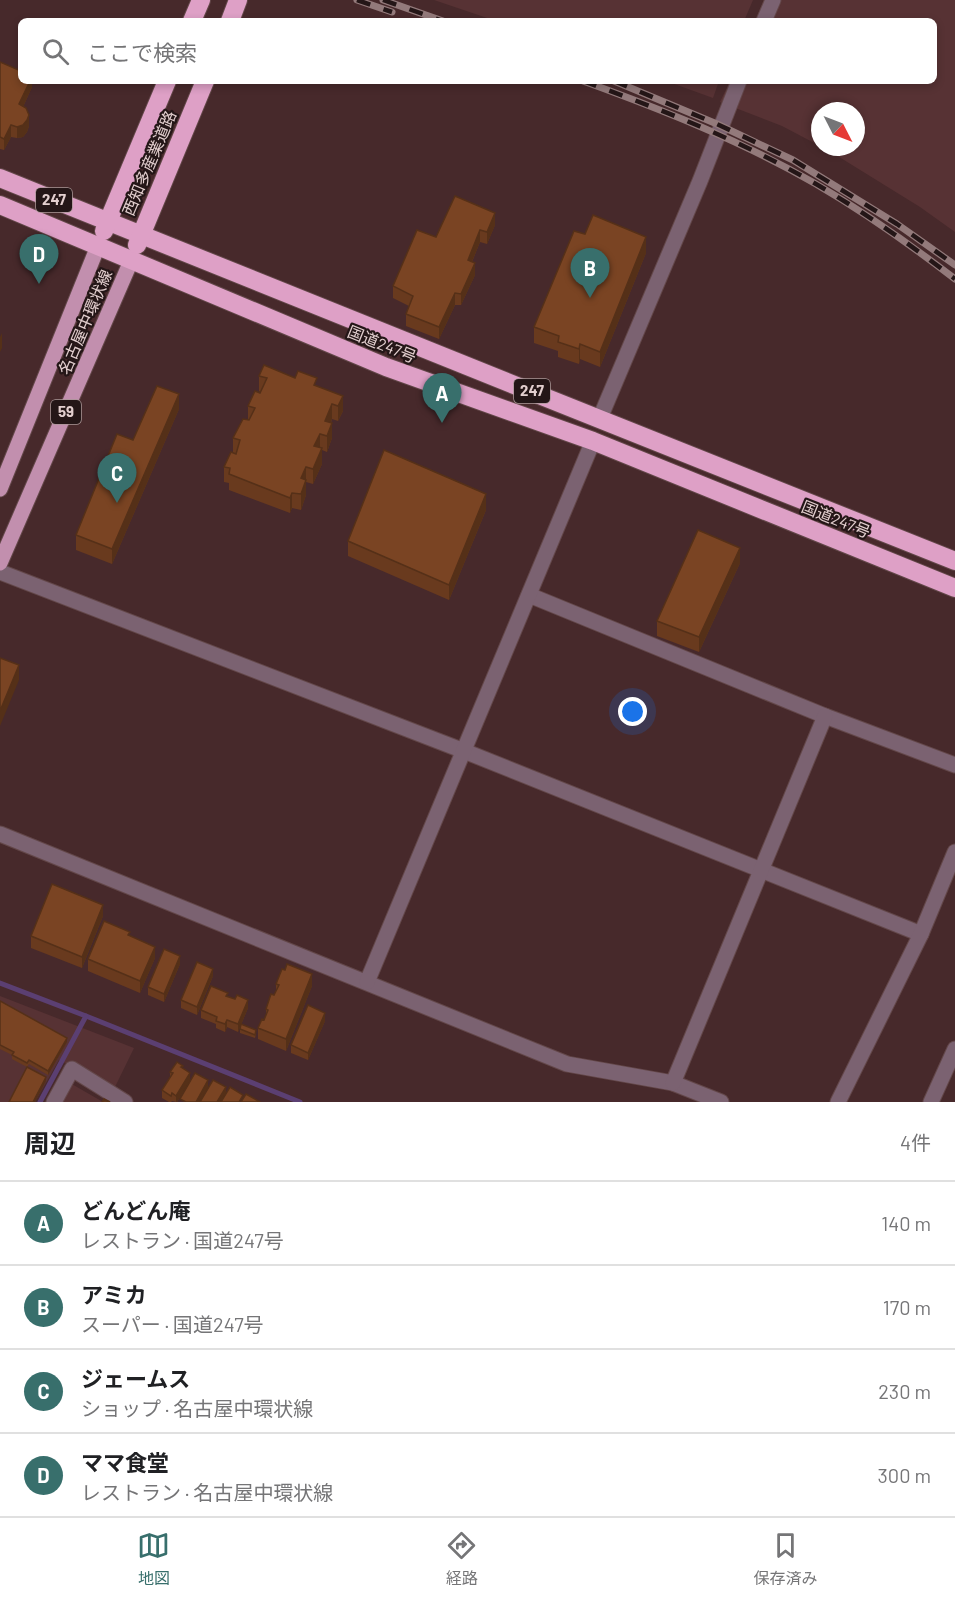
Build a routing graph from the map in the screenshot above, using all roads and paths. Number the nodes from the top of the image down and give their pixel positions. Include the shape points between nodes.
1 (201, 0) edge
2 (238, 0) edge
3 (773, 0) edge
4 (193, 18) edge
5 (231, 18) edge
6 (765, 18) edge
7 (166, 84) edge
8 (204, 84) edge
9 (738, 84) edge
10 (0, 178) edge
11 (0, 205) edge
12 (108, 222) junction
13 (141, 236) junction
14 (98, 246) junction
15 (131, 261) junction
16 (600, 418) junction
17 (593, 441) junction
18 (0, 489) edge
19 (955, 561) edge
20 (0, 563) edge
21 (0, 572) edge
22 (955, 588) edge
23 (530, 595) junction
24 (825, 716) junction
25 (464, 751) junction
26 (955, 765) edge
27 (0, 834) edge
28 (955, 852) edge
29 (761, 870) junction
30 (921, 934) junction
31 (367, 982) junction
32 (955, 1049) edge
33 (673, 1083) junction
34 (54, 1102) edge
35 (126, 1102) edge
36 (721, 1102) edge
37 (838, 1102) edge
38 (931, 1102) edge

1 - 4 highway
2 - 5 highway
3 - 6 street
7 - 12 highway, 西知多産業道路
8 - 13 highway, 西知多産業道路
9 - 16 street
10 - 12 highway, 国道247号 / 247
11 - 14 highway, 国道247号 / 247
12 - 13 highway, 国道247号 / 247
12 - 14 highway, 西知多産業道路
13 - 15 highway, 西知多産業道路
13 - 16 highway, 国道247号 / 247
14 - 15 highway, 国道247号 / 247
14 - 18 main road, 名古屋中環状線 / 59
15 - 17 highway, 国道247号 / 247 via 386,367
15 - 20 main road, 名古屋中環状線 / 59
16 - 19 highway, 国道247号 / 247
17 - 22 highway, 国道247号 / 247
17 - 23 street
21 - 25 street
23 - 24 street
23 - 25 street
24 - 26 street
24 - 29 street
25 - 29 street
25 - 31 street
27 - 31 street
28 - 30 street
29 - 30 street
29 - 33 street
30 - 37 street
31 - 33 street via 567,1064
32 - 38 street
33 - 36 street
34 - 35 street via 72,1070

